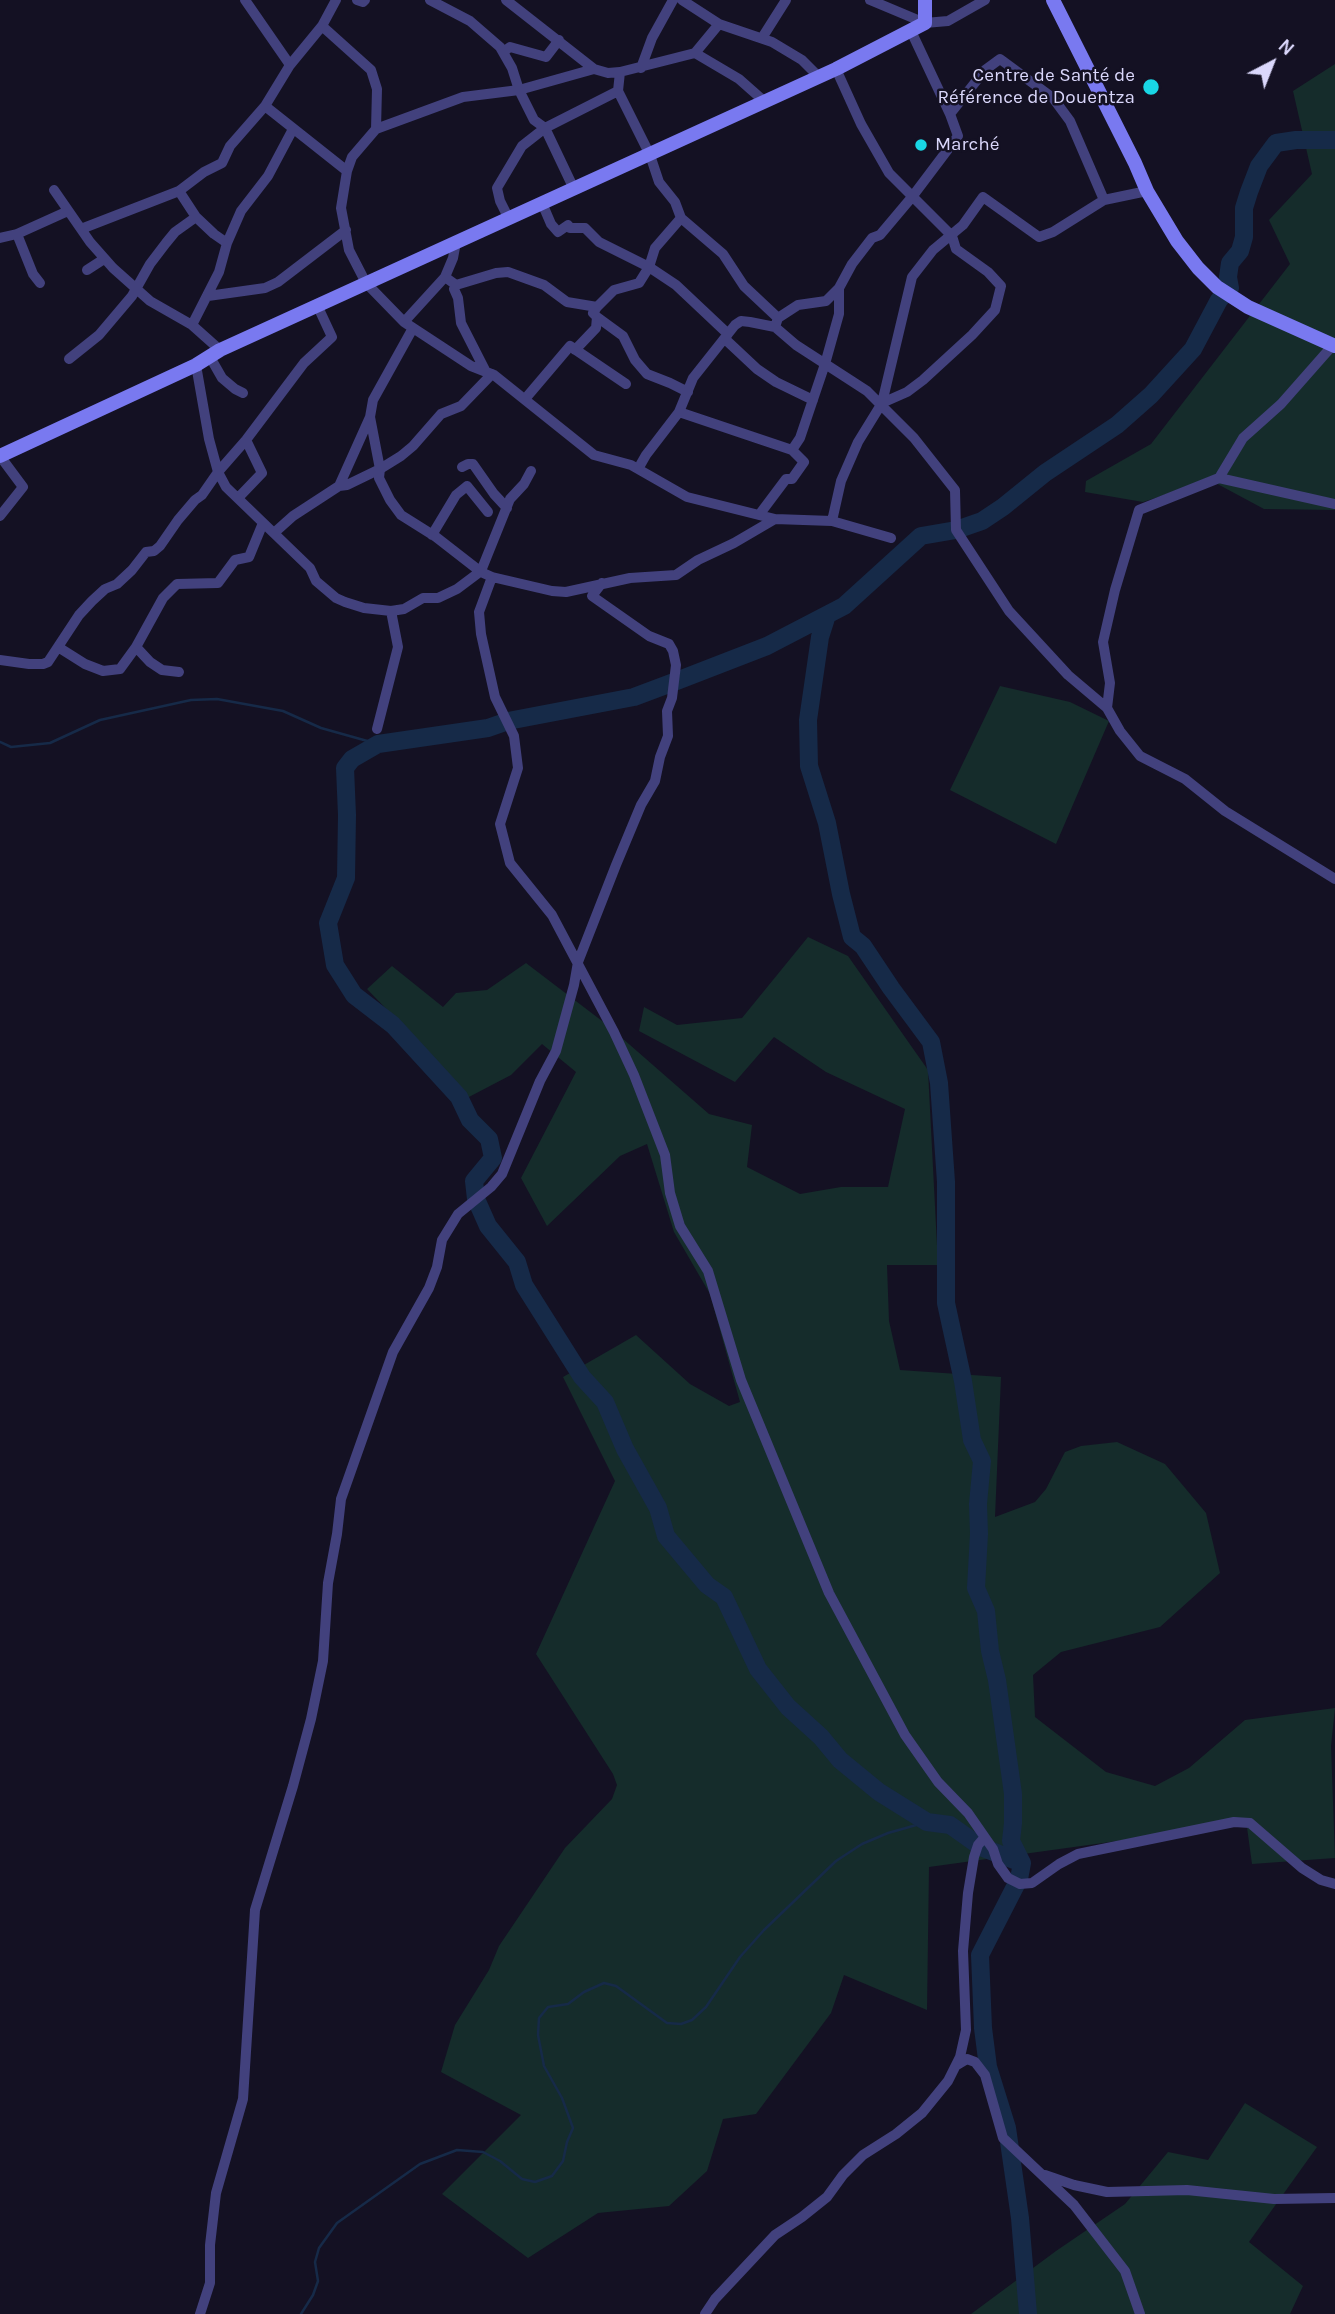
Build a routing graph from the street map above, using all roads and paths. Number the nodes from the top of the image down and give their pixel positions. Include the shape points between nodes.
1 (336, 0) edge
2 (357, 0) edge
3 (365, 0) edge
4 (430, 0) edge
5 (506, 0) edge
6 (673, 0) edge
7 (682, 0) edge
8 (786, 0) edge
9 (870, 0) edge
10 (926, 0) edge
11 (985, 0) edge
12 (1053, 0) edge
13 (249, 2) edge
14 (925, 23) junction
15 (719, 24) junction
16 (322, 26) junction
17 (911, 31) junction
18 (762, 38) junction
19 (559, 40) junction
20 (503, 52) junction
21 (695, 53) junction
22 (290, 65) junction
23 (640, 68) junction
24 (594, 69) junction
25 (836, 69) junction
26 (620, 72) junction
27 (819, 77) junction
28 (519, 90) junction
29 (618, 91) junction
30 (765, 102) junction
31 (265, 106) junction
32 (950, 114) junction
33 (545, 128) junction
34 (293, 129) junction
35 (376, 130) junction
36 (650, 155) junction
37 (347, 171) junction
38 (575, 189) junction
39 (54, 190) dead end
40 (179, 191) junction
41 (1147, 191) junction
42 (912, 197) junction
43 (1104, 200) junction
44 (542, 203) junction
45 (68, 211) junction
46 (196, 218) junction
47 (681, 218) junction
48 (509, 219) junction
49 (81, 229) junction
50 (346, 230) junction
51 (17, 234) junction
52 (952, 236) junction
53 (0, 238) edge
54 (456, 242) junction
55 (227, 243) junction
56 (104, 259) junction
57 (649, 267) junction
58 (87, 270) dead end
59 (445, 277) junction
60 (40, 283) dead end
61 (366, 283) junction
62 (456, 285) junction
63 (137, 288) junction
64 (839, 288) junction
65 (208, 296) junction
66 (318, 307) junction
67 (597, 312) junction
68 (777, 322) junction
69 (192, 324) junction
70 (409, 325) junction
71 (726, 337) junction
72 (1334, 346) edge
73 (575, 350) junction
74 (215, 354) junction
75 (69, 359) dead end
76 (825, 364) junction
77 (196, 365) junction
78 (489, 373) junction
79 (626, 384) dead end
80 (688, 392) junction
81 (243, 393) dead end
82 (525, 399) junction
83 (813, 400) junction
84 (882, 403) junction
85 (679, 412) junction
86 (370, 417) junction
87 (246, 440) junction
88 (792, 450) junction
89 (0, 456) edge
90 (463, 467) dead end
91 (380, 469) junction
92 (638, 469) junction
93 (531, 471) dead end
94 (218, 472) junction
95 (1219, 478) junction
96 (339, 486) junction
97 (238, 498) junction
98 (1335, 504) edge
99 (507, 508) junction
100 (488, 512) dead end
101 (759, 514) junction
102 (0, 516) edge
103 (775, 519) junction
104 (832, 521) junction
105 (263, 523) junction
106 (274, 533) junction
107 (432, 535) junction
108 (891, 538) dead end
109 (481, 571) junction
110 (492, 577) junction
111 (602, 583) junction
112 (391, 611) junction
113 (58, 647) junction
114 (136, 647) junction
115 (0, 660) edge
116 (179, 672) dead end
117 (1107, 708) junction
118 (377, 729) dead end
119 (1335, 879) edge
120 (578, 962) junction
121 (984, 1838) junction
122 (1335, 1884) edge
123 (955, 2066) junction
124 (1041, 2174) junction
125 (1335, 2198) edge
126 (200, 2314) edge
127 (705, 2314) edge
128 (1140, 2314) edge

1 - 16 street
2 - 3 street
4 - 20 street via 470,21
5 - 19 street
6 - 23 street
7 - 15 street
8 - 18 street
9 - 14 street
10 - 14 street
11 - 14 street via 948,22
12 - 41 street
13 - 22 street
14 - 17 street
15 - 18 street
15 - 21 street
16 - 22 street
16 - 35 street via 371,70 377,89
17 - 25 street
17 - 32 street
18 - 27 street via 802,60
19 - 20 street via 546,57 510,47
19 - 24 street
20 - 28 street
21 - 23 street
21 - 30 street via 739,79
22 - 31 street
23 - 26 street
24 - 26 street
24 - 28 street
25 - 27 street
25 - 42 street via 889,173
26 - 29 street
27 - 30 street
28 - 33 street via 534,120
28 - 35 street via 463,97
29 - 33 street
29 - 36 street
30 - 36 street
31 - 34 street
31 - 40 street via 230,146 222,163
32 - 42 street via 958,136
32 - 43 street via 985,70 1000,59 1053,98 1070,121
33 - 38 street
33 - 48 street via 522,146 497,188
34 - 37 street
34 - 55 street via 268,176 241,211
35 - 37 street via 352,157
36 - 38 street
36 - 47 street via 659,182
37 - 50 street via 341,208
38 - 44 street
39 - 45 street
40 - 46 street
40 - 49 street
41 - 43 street
41 - 72 street via 1177,242 1217,287 1248,307
42 - 52 street
42 - 64 street via 880,235 872,238
43 - 52 street via 1039,237 983,197
44 - 48 street
44 - 57 street via 558,232 568,225 585,228 599,242
45 - 49 street
45 - 51 street
46 - 55 street
46 - 63 street via 166,243
47 - 57 street via 655,248
47 - 68 street via 723,254
48 - 54 street
49 - 56 street
50 - 61 street via 349,250
50 - 65 street via 265,288
51 - 53 street
51 - 60 street
52 - 84 street via 933,250 912,277
52 - 84 street via 957,249 1001,286 995,310 923,380
54 - 59 street
54 - 61 street
55 - 65 street
56 - 58 street
56 - 63 street
57 - 67 street via 639,283 614,290
57 - 71 street via 676,285
59 - 62 street
59 - 70 street
61 - 66 street
61 - 70 street
62 - 67 street via 508,272
62 - 78 street via 461,323
63 - 69 street via 150,301
63 - 75 street via 99,335
64 - 68 street via 825,301 798,305
64 - 76 street via 839,314
65 - 69 street
66 - 74 street
66 - 87 street via 332,337 304,363
67 - 73 street via 596,328
67 - 80 street via 623,336 648,374
68 - 71 street via 741,321
68 - 76 street
69 - 74 street
70 - 78 street
70 - 86 street via 373,400
71 - 80 street
71 - 83 street via 757,369
72 - 95 street via 1243,438
73 - 79 street
73 - 82 street via 570,346
74 - 77 street
74 - 81 street via 222,378
76 - 83 street
76 - 84 street
77 - 89 street
77 - 94 street
78 - 82 street
78 - 91 street via 461,406 442,414 412,446
80 - 85 street
82 - 92 street via 594,455
83 - 88 street
84 - 104 street via 841,481
84 - 117 street via 955,490 956,530 1009,611 1068,676
85 - 88 street
85 - 92 street
86 - 91 street
86 - 96 street
87 - 94 street
87 - 97 street via 261,473
88 - 101 street via 804,462
89 - 102 street via 23,487
90 - 99 street via 473,464
91 - 96 street
91 - 107 street via 379,478 401,515
92 - 101 street via 687,497
93 - 99 street
94 - 97 street
94 - 113 street via 160,546 146,552 117,584 92,601
95 - 98 street
95 - 117 street via 1139,510 1103,642 1110,683
96 - 106 street
97 - 105 street
99 - 109 street
100 - 107 street via 467,486 456,495
101 - 103 street
103 - 104 street
103 - 111 street via 676,575
104 - 108 street
105 - 106 street
105 - 114 street via 249,557 235,560 218,583 177,584 163,598
106 - 112 street via 336,598
107 - 109 street
109 - 110 street
109 - 112 street via 438,598 423,598
110 - 111 street via 552,592
110 - 120 street via 479,612 481,634 495,698 514,736 518,768 500,824 510,863 552,915
111 - 120 street via 592,596 649,636 669,644 676,665 667,711 668,736 655,781
112 - 118 street via 398,648
113 - 114 street via 103,671 120,668
113 - 115 street via 43,664
114 - 116 street via 162,670
117 - 119 street via 1140,756 1185,779 1225,811
120 - 121 street via 643,1098 665,1155 680,1226 708,1271 741,1380 829,1593 905,1735
120 - 126 street via 556,1051 502,1174 458,1214 442,1240 429,1289 393,1352 341,1499 328,1583 323,1661 311,1719 255,1910 243,2099 216,2193 210,2283
121 - 122 street via 1008,1878 1020,1884 1032,1883 1078,1854 1234,1822 1250,1823 1302,1867
121 - 123 street via 974,1857 968,1894 963,1951 966,2031
123 - 124 street via 967,2059 975,2062 985,2075 1003,2138
123 - 127 street via 922,2113 863,2155 827,2197 775,2235
124 - 125 street via 1107,2192 1187,2190 1273,2199
124 - 128 street via 1074,2205 1125,2271

